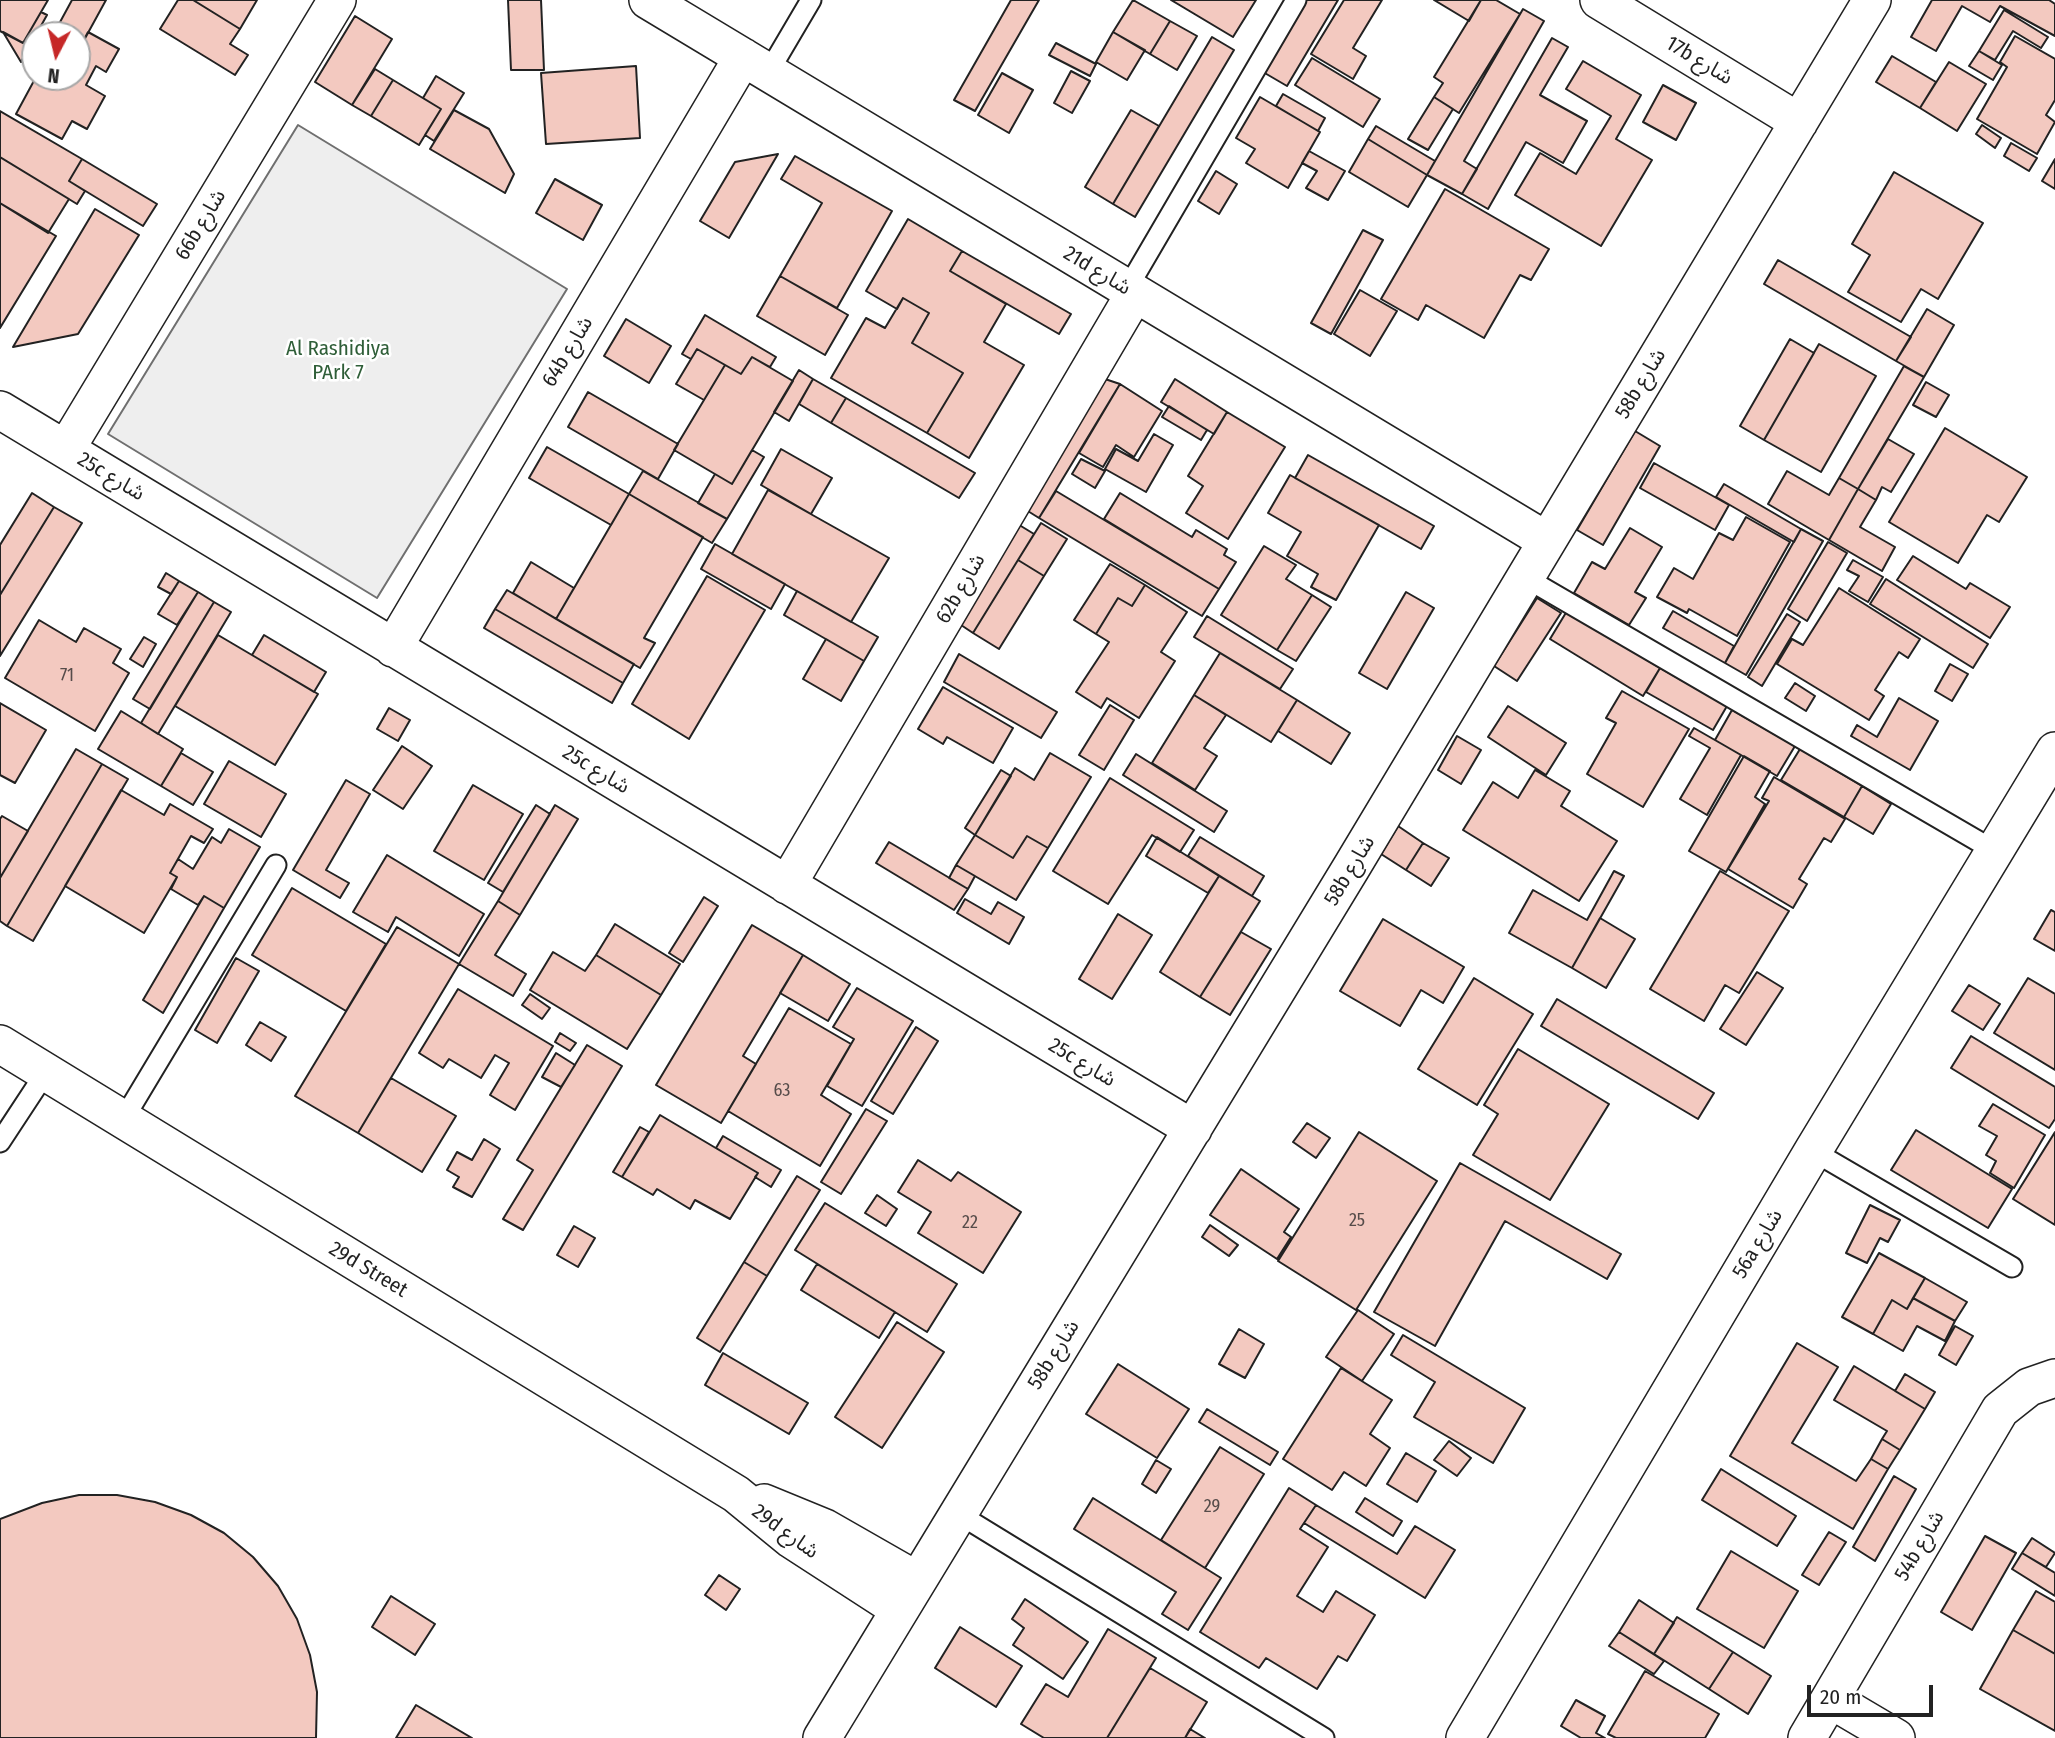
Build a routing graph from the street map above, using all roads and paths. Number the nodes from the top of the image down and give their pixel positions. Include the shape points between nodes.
1 (337, 0) edge
2 (648, 0) edge
3 (811, 0) edge
4 (1296, 0) edge
5 (1599, 0) edge
6 (1872, 0) edge
7 (756, 65) junction
8 (1799, 122) junction
9 (1131, 291) junction
10 (0, 410) edge
11 (66, 449) junction
12 (1547, 541) junction
13 (1526, 578) junction
14 (393, 648) junction
15 (2055, 751) edge
16 (1995, 851) junction
17 (276, 865) dead end
18 (787, 885) junction
19 (0, 1044) edge
20 (46, 1072) junction
21 (123, 1120) junction
22 (1193, 1129) junction
23 (0, 1142) edge
24 (1814, 1151) junction
25 (2012, 1267) dead end
26 (2055, 1378) edge
27 (736, 1494) joint
28 (957, 1513) junction
29 (908, 1594) junction
30 (1830, 1699) junction
31 (822, 1738) edge
32 (1324, 1738) edge
33 (1465, 1738) edge
34 (1807, 1738) edge
35 (1896, 1738) edge

1 - 11 street, 66b شارع
2 - 7 street, 21d شارع
3 - 7 lane
4 - 9 lane
5 - 8 street, 17b شارع
6 - 8 street, 58b شارع
7 - 9 street, 21d شارع
7 - 14 street, 64b شارع
8 - 12 street, 58b شارع
9 - 12 street, 21d شارع
9 - 18 street, 62b شارع
10 - 11 street, 25c شارع
11 - 14 street, 25c شارع
12 - 13 street, 58b شارع
13 - 16 lane
13 - 22 street, 58b شارع
14 - 18 street, 25c شارع
15 - 16 street, 56a شارع
16 - 24 street, 56a شارع
17 - 21 lane
18 - 22 street, 25c شارع
19 - 20 street, 29d Street
20 - 21 street, 29d Street
20 - 23 lane
21 - 27 street, 29d Street
22 - 28 street, 58b شارع
24 - 25 lane
24 - 33 street, 56a شارع
26 - 30 street, 54b شارع via 2029,1387 2000,1410
27 - 29 street, 29d شارع via 791,1539
28 - 29 street, 58b شارع
28 - 32 lane
29 - 31 street, 58b شارع
30 - 34 street, 54b شارع
30 - 35 street

